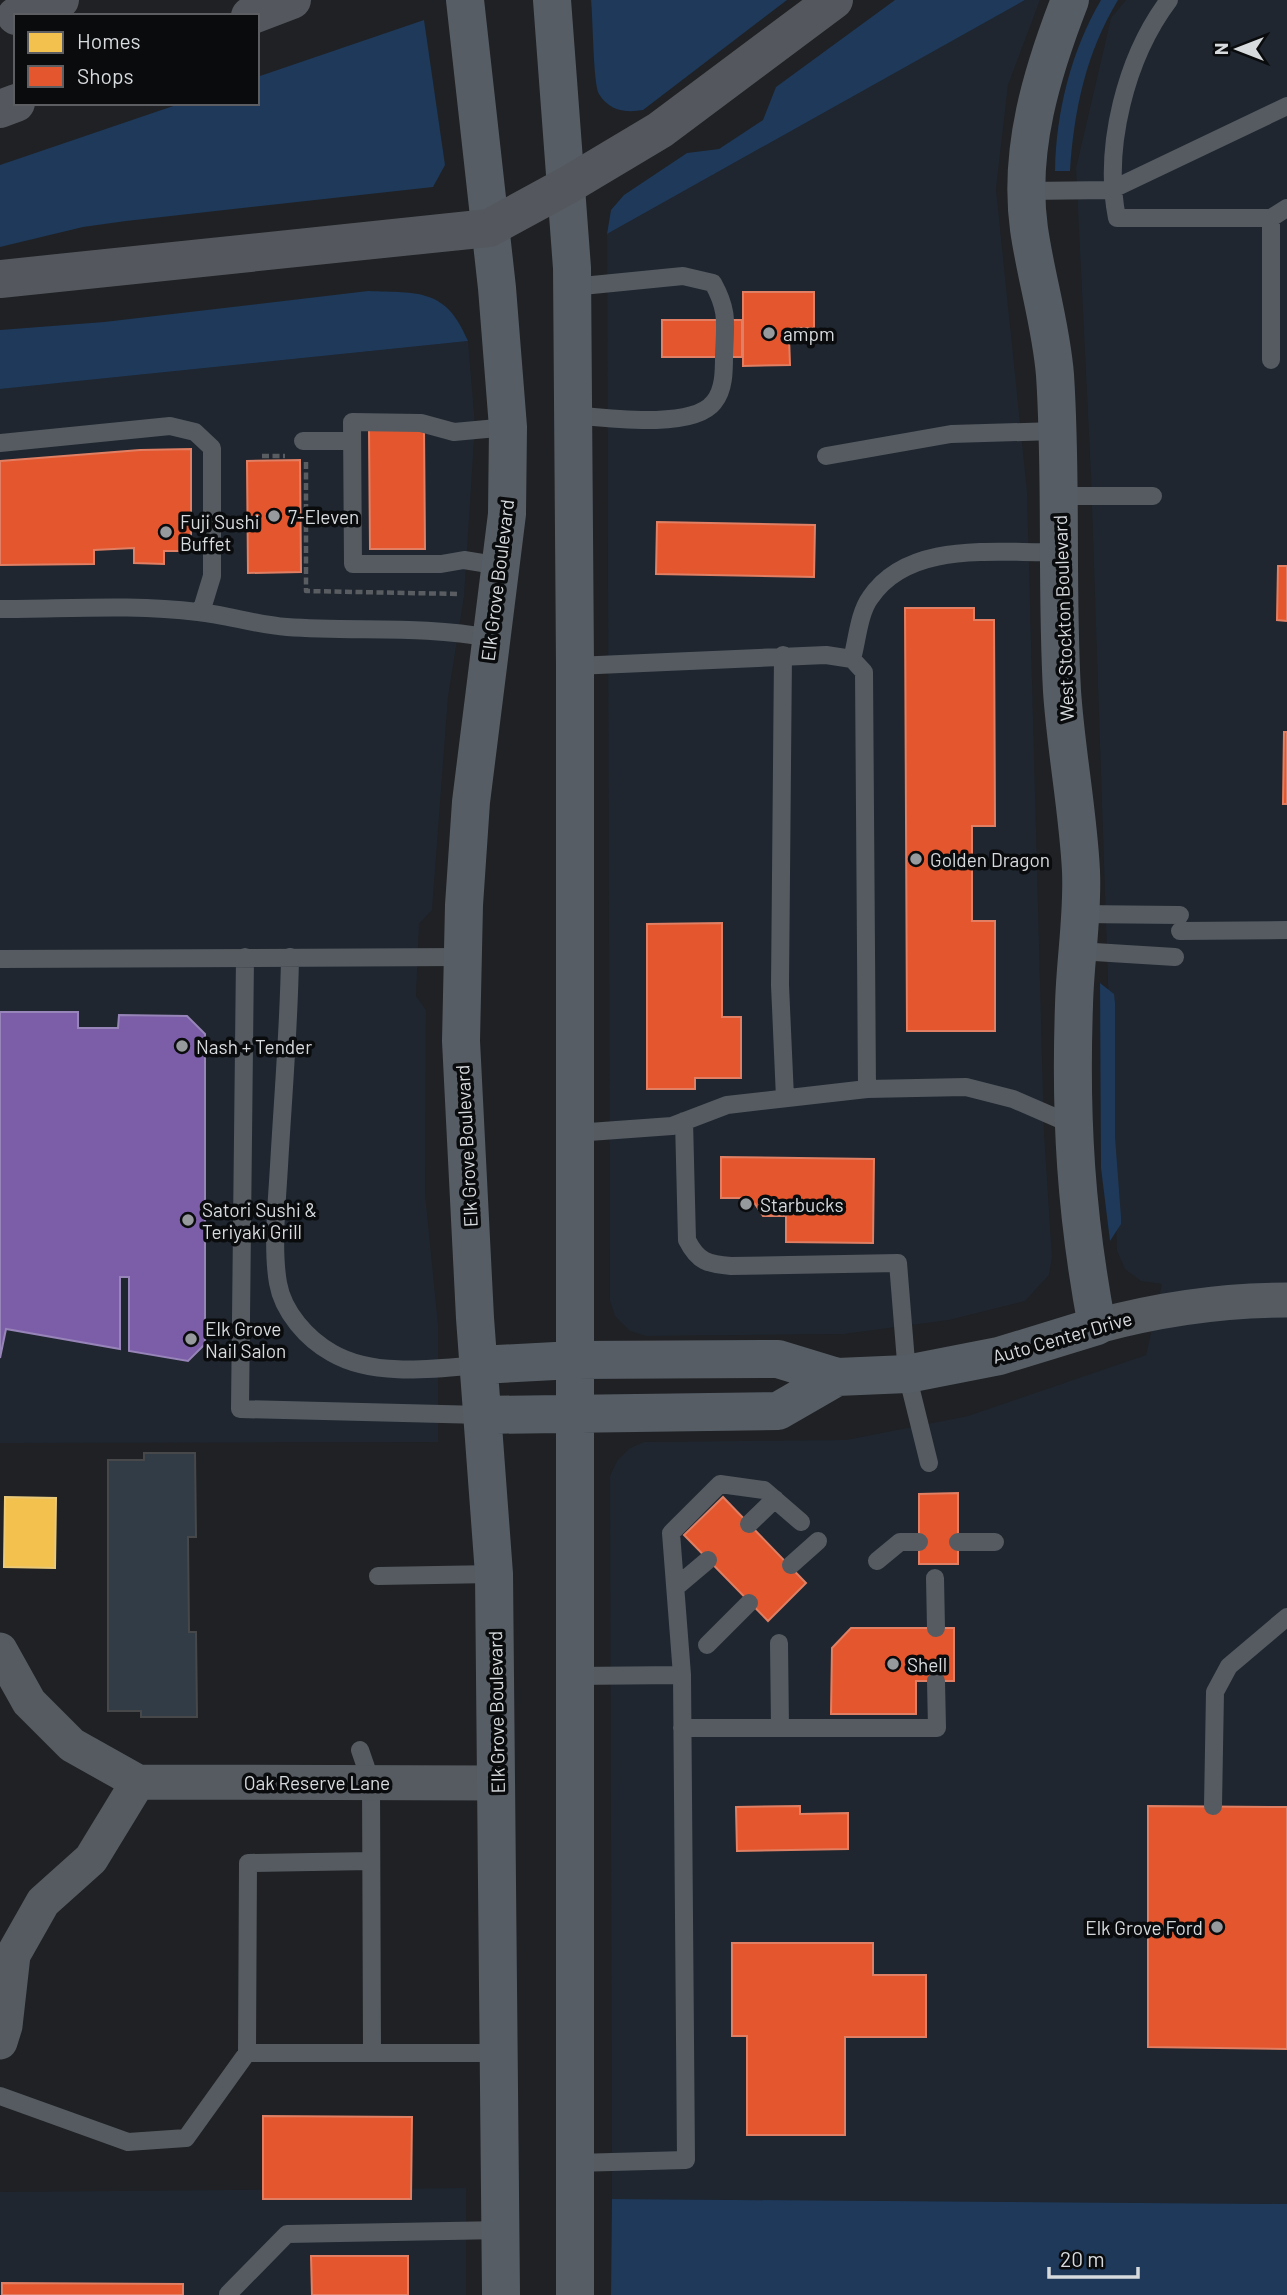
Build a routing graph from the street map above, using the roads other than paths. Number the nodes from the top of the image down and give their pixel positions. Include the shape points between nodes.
1 (60, 0) edge
2 (292, 0) edge
3 (465, 0) edge
4 (835, 0) edge
5 (1070, 0) edge
6 (1169, 0) edge
7 (553, 6) edge
8 (22, 14) edge
9 (255, 14) edge
10 (1287, 106) edge
11 (568, 185) junction
12 (1111, 190) junction
13 (1027, 191) junction
14 (1287, 208) edge
15 (1271, 218) junction
16 (489, 228) junction
17 (0, 279) edge
18 (572, 287) junction
19 (1271, 360) dead end
20 (573, 415) junction
21 (508, 427) junction
22 (1056, 431) junction
23 (303, 441) dead end
24 (352, 441) junction
25 (0, 443) edge
26 (825, 456) dead end
27 (1058, 496) junction
28 (1153, 496) dead end
29 (1059, 552) junction
30 (501, 566) junction
31 (0, 609) edge
32 (201, 612) junction
33 (490, 638) junction
34 (783, 655) junction
35 (852, 659) junction
36 (575, 666) junction
37 (1079, 914) junction
38 (1287, 930) edge
39 (1078, 951) junction
40 (245, 957) junction
41 (289, 957) junction
42 (463, 957) junction
43 (1175, 957) dead end
44 (0, 958) edge
45 (867, 1089) junction
46 (785, 1098) junction
47 (684, 1121) junction
48 (1073, 1125) junction
49 (575, 1133) junction
50 (1287, 1300) edge
51 (1097, 1326) junction
52 (574, 1360) junction
53 (479, 1365) junction
54 (907, 1374) junction
55 (837, 1377) junction
56 (482, 1415) junction
57 (575, 1415) junction
58 (929, 1464) dead end
59 (775, 1499) junction
60 (801, 1522) dead end
61 (749, 1524) dead end
62 (818, 1541) dead end
63 (919, 1542) dead end
64 (958, 1542) dead end
65 (995, 1542) dead end
66 (708, 1560) dead end
67 (877, 1561) dead end
68 (791, 1565) dead end
69 (494, 1574) junction
70 (379, 1576) dead end
71 (935, 1578) dead end
72 (676, 1587) junction
73 (749, 1603) dead end
74 (1287, 1617) edge
75 (936, 1628) dead end
76 (779, 1643) dead end
77 (707, 1645) dead end
78 (0, 1650) edge
79 (682, 1675) junction
80 (573, 1676) junction
81 (936, 1681) dead end
82 (682, 1728) junction
83 (780, 1728) junction
84 (360, 1749) dead end
85 (138, 1782) junction
86 (371, 1782) junction
87 (497, 1783) junction
88 (1213, 1806) dead end
89 (371, 1861) junction
90 (0, 2042) edge
91 (247, 2053) junction
92 (373, 2053) junction
93 (501, 2053) junction
94 (0, 2096) edge
95 (575, 2163) junction
96 (502, 2230) junction
97 (228, 2294) edge
98 (501, 2295) edge
99 (575, 2295) edge

1 - 8 highway
2 - 9 highway
3 - 16 main road, Elk Grove Boulevard
4 - 11 highway via 660,130
5 - 13 main road, West Stockton Boulevard via 1039,91
6 - 12 lane via 1142,40 1123,92
7 - 11 main road
10 - 12 lane
11 - 16 highway
11 - 18 main road
12 - 13 lane
12 - 15 lane via 1117,218
13 - 22 main road, West Stockton Boulevard via 1055,374
14 - 15 lane
15 - 19 lane
16 - 17 highway
16 - 21 main road, Elk Grove Boulevard
18 - 20 main road
18 - 20 lane via 683,276 713,284 726,305 724,379 714,402 697,416 638,420
20 - 36 main road
21 - 24 lane via 454,432 421,423 352,422
21 - 30 main road, Elk Grove Boulevard
22 - 26 lane via 951,434
22 - 27 main road, West Stockton Boulevard
23 - 24 lane
24 - 30 lane via 353,564 440,565 464,560
25 - 32 lane via 170,426 195,432 212,448 212,576
27 - 28 lane
27 - 29 main road, West Stockton Boulevard
29 - 35 lane via 930,557 895,572 869,599
29 - 37 main road, West Stockton Boulevard via 1062,694 1081,874
30 - 33 main road, Elk Grove Boulevard
31 - 32 lane
32 - 33 lane via 286,627 454,632
33 - 42 main road, Elk Grove Boulevard via 471,802
34 - 35 lane
34 - 36 lane
34 - 46 lane via 780,985
35 - 45 lane via 864,672
36 - 49 main road
37 - 38 lane
37 - 39 main road, West Stockton Boulevard
39 - 43 lane
39 - 48 main road, West Stockton Boulevard
40 - 41 lane
40 - 44 lane
40 - 56 lane via 240,1409
41 - 42 lane
41 - 53 lane via 277,1203 278,1283 285,1302 312,1339 333,1354 364,1365
42 - 53 main road, Elk Grove Boulevard via 462,1053
45 - 46 lane
45 - 48 lane via 966,1087 1013,1099
46 - 47 lane via 727,1105
47 - 49 lane via 671,1126
47 - 54 lane via 687,1240 695,1255 706,1263 731,1266 898,1263
48 - 51 main road, West Stockton Boulevard via 1081,1241
49 - 52 main road
50 - 51 street, Auto Center Drive via 1185,1306
51 - 54 main road, Auto Center Drive via 999,1356
52 - 53 main road, Auto Center Drive
52 - 55 main road, Auto Center Drive via 778,1359
52 - 57 main road
53 - 56 main road, Elk Grove Boulevard
54 - 55 main road, Auto Center Drive
54 - 58 lane
55 - 57 main road, Auto Center Drive via 778,1411
56 - 57 main road, Auto Center Drive
56 - 69 main road, Elk Grove Boulevard
57 - 80 main road
59 - 60 lane
59 - 61 lane
59 - 72 lane via 764,1490 720,1484 671,1533
62 - 68 lane
63 - 67 lane via 900,1542
64 - 65 lane
66 - 72 lane
69 - 70 lane
69 - 87 main road, Elk Grove Boulevard
71 - 75 lane
72 - 79 lane
73 - 77 lane
74 - 88 lane via 1229,1666 1215,1692
76 - 83 lane
78 - 85 street, Oak Reserve Lane via 29,1702 72,1745
79 - 80 lane
79 - 82 lane
80 - 95 main road
81 - 83 lane via 937,1728
82 - 83 lane
82 - 95 lane via 686,2160
84 - 86 lane
85 - 86 street, Oak Reserve Lane
85 - 90 street via 91,1859 43,1902 13,1955
86 - 87 street, Oak Reserve Lane
86 - 89 lane
87 - 93 main road, Elk Grove Boulevard
89 - 91 lane via 248,1863
89 - 92 lane
91 - 92 lane
91 - 94 lane via 186,2138 128,2142
92 - 93 lane
93 - 96 main road, Elk Grove Boulevard
95 - 99 main road
96 - 97 lane via 286,2234
96 - 98 main road, Elk Grove Boulevard

